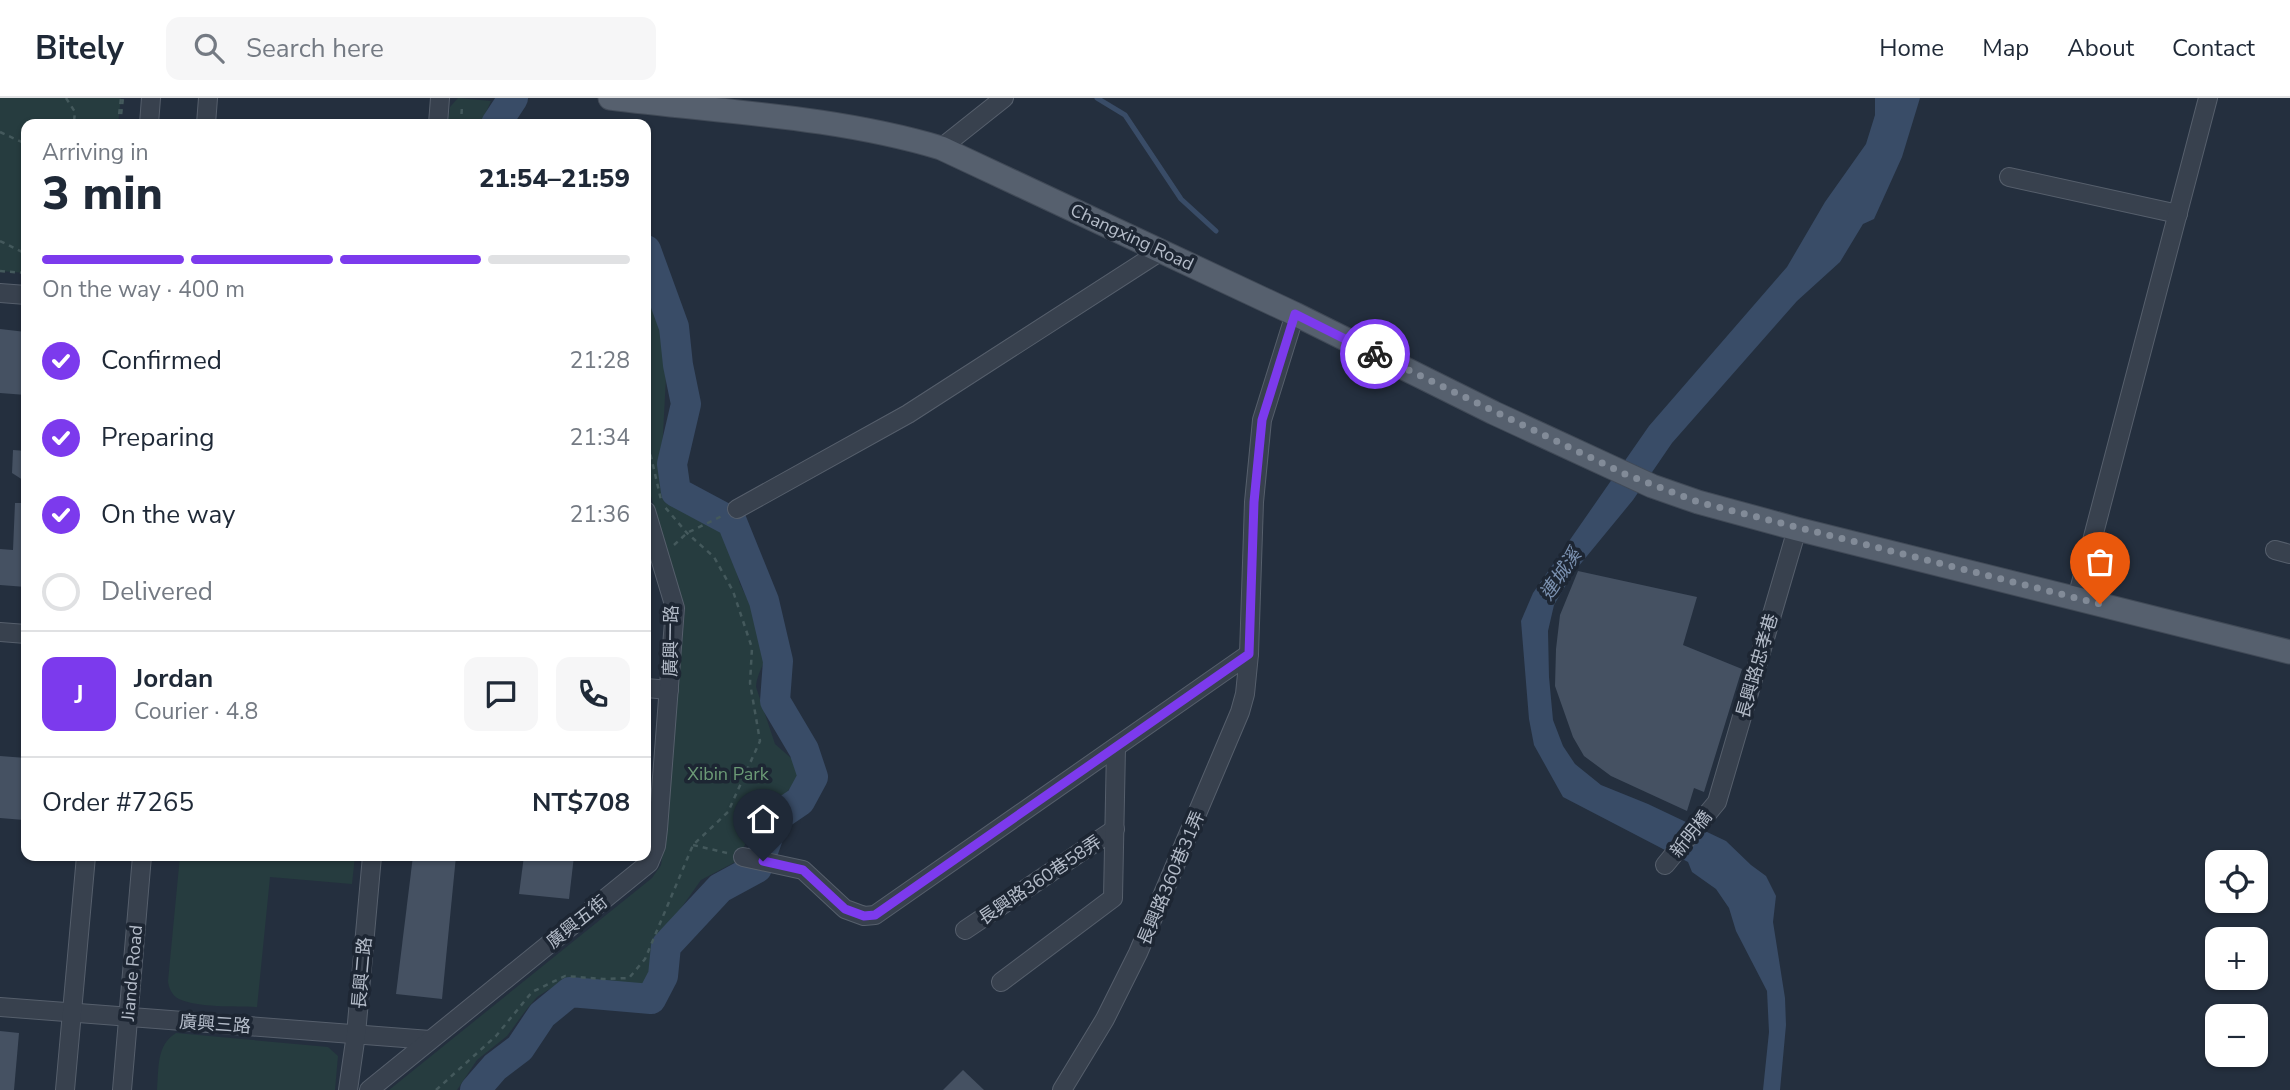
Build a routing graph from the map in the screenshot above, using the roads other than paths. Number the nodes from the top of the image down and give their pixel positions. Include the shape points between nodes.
1 (151, 98) edge
2 (208, 98) edge
3 (440, 98) edge
4 (610, 98) edge
5 (1004, 98) edge
6 (2208, 98) edge
7 (149, 119) edge
8 (206, 119) edge
9 (438, 119) edge
10 (941, 148) junction
11 (2009, 177) dead end
12 (2178, 214) junction
13 (1161, 251) junction
14 (0, 293) edge
15 (21, 295) edge
16 (1295, 314) junction
17 (737, 509) road end
18 (651, 528) edge
19 (1797, 529) junction
20 (2077, 598) junction
21 (0, 632) edge
22 (21, 634) edge
23 (2290, 652) edge
24 (1249, 654) junction
25 (651, 688) edge
26 (669, 690) junction
27 (1116, 747) junction
28 (1717, 802) joint
29 (1115, 829) junction
30 (743, 857) road end
31 (651, 858) edge
32 (86, 861) edge
33 (142, 861) edge
34 (372, 861) edge
35 (650, 861) edge
36 (1665, 865) dead end
37 (965, 930) dead end
38 (1002, 982) dead end
39 (0, 1007) edge
40 (72, 1012) junction
41 (128, 1017) junction
42 (356, 1034) junction
43 (430, 1040) junction
44 (65, 1090) edge
45 (122, 1090) edge
46 (348, 1090) edge
47 (369, 1090) edge
48 (1062, 1090) edge

1 - 7 street
2 - 8 street
3 - 9 street
4 - 10 main road, Changxing Road via 849,126
5 - 10 street
6 - 12 street
10 - 13 main road, Changxing Road
11 - 12 street
12 - 20 street
13 - 16 main road, Changxing Road
13 - 17 street via 908,414
14 - 15 street
16 - 19 main road, Changxing Road via 1630,476 1698,502
16 - 24 street, 長興路360巷31弄 via 1262,420
18 - 26 street, 廣興一路 via 675,608
19 - 20 main road, Changxing Road
19 - 28 street, 長興路忠孝巷
20 - 23 main road, Changxing Road
21 - 22 street
24 - 27 street
24 - 48 street, 長興路360巷31弄 via 1245,694 1229,743 1138,953
25 - 26 street
26 - 31 street, 廣興五街 via 658,829
27 - 29 street
27 - 30 street via 875,915 845,909 803,870
28 - 36 street, 新明橋
29 - 37 street, 長興路360巷58弄
29 - 38 street via 1113,898
32 - 40 street
33 - 41 street, Jiande Road
34 - 42 street, 長興二路
35 - 43 street, 廣興五街
39 - 40 street, 廣興三路
40 - 41 street, 廣興三路
40 - 44 street
41 - 42 street, 廣興三路
41 - 45 street, Jiande Road
42 - 43 street, 廣興三路
42 - 46 street, 長興二路
43 - 47 street, 廣興五街

